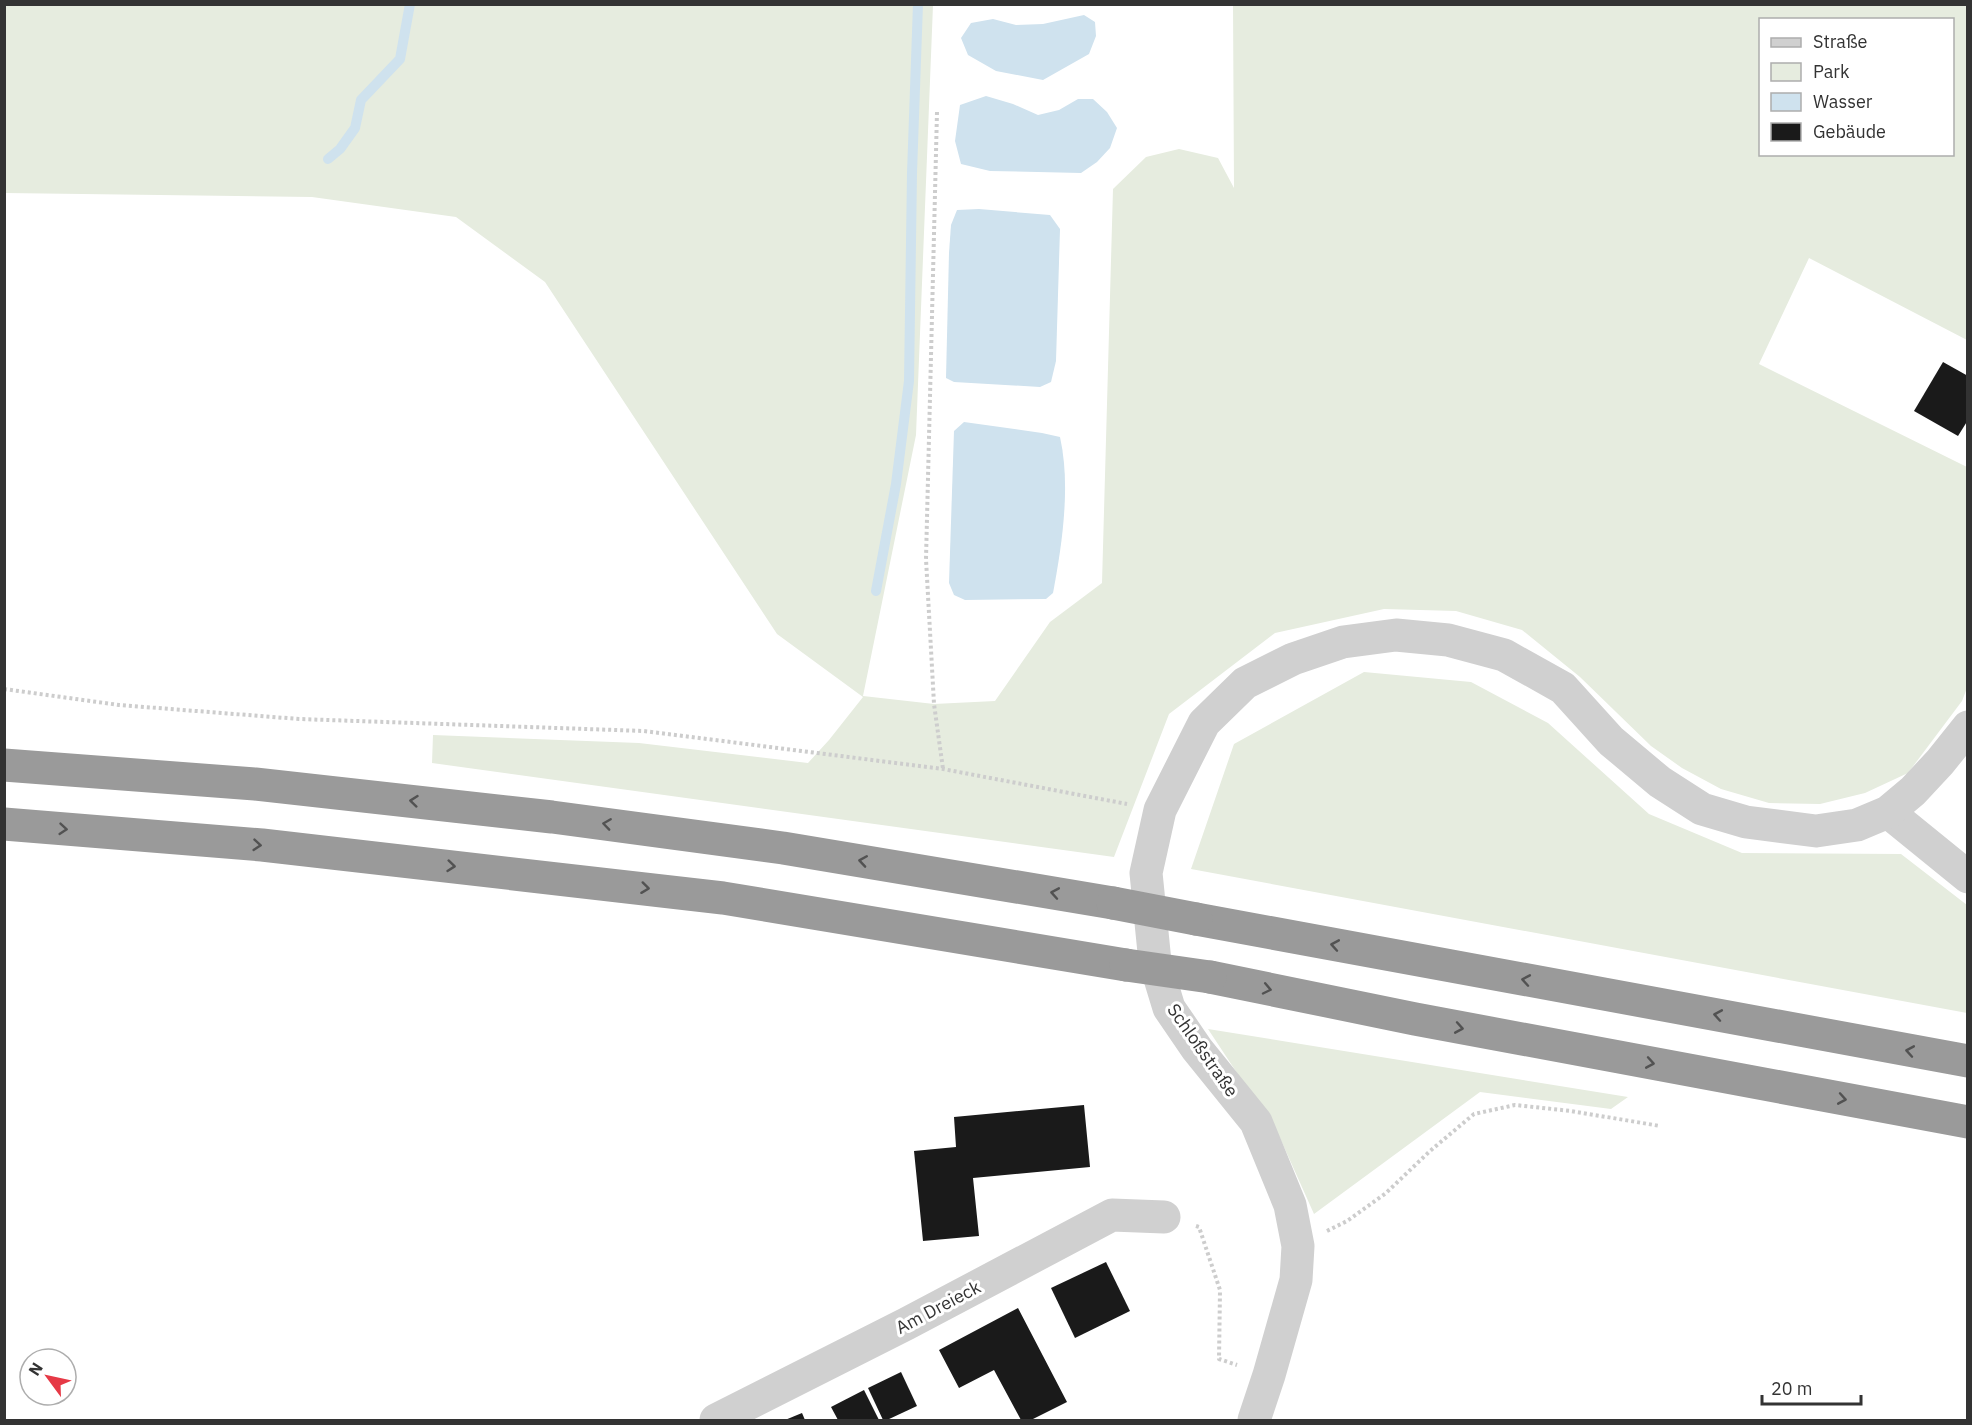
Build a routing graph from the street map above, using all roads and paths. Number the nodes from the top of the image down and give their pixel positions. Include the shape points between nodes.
1 (937, 112) dead end
2 (4, 689) edge
3 (1968, 726) edge
4 (4, 765) edge
5 (943, 769) junction
6 (1160, 810) junction
7 (1888, 812) junction
8 (4, 824) edge
9 (1968, 877) edge
10 (1968, 1061) edge
11 (1968, 1122) edge
12 (1660, 1126) dead end
13 (1164, 1217) joint
14 (1298, 1246) junction
15 (1269, 1375) junction
16 (716, 1420) edge
17 (1254, 1420) edge

1 - 5 path via 926,559 934,704
2 - 5 path via 119,705 299,719 644,731
3 - 7 street, Schloßstraße via 1940,762
10 -> 4 highway, bridge via 1113,903 783,848 255,784
5 - 6 path
6 - 7 street, Schloßstraße via 1204,723 1245,683 1293,659 1343,642 1396,635 1448,639 1504,655 1563,688 1611,741 1651,775 1702,809 1746,822 1816,831 1857,825
6 - 14 street, Schloßstraße via 1146,873 1155,962 1169,1008 1256,1122 1290,1205
7 - 9 street
8 -> 11 highway, bridge via 274,846 723,898 1210,977 1414,1020
12 - 14 path via 1515,1105 1474,1113 1386,1193 1347,1221
13 - 15 path via 1199,1227 1220,1290 1219,1359
13 - 16 street, Am Dreieck via 1112,1215
14 - 15 street, Schloßstraße via 1296,1280
15 - 17 street, Schloßstraße

